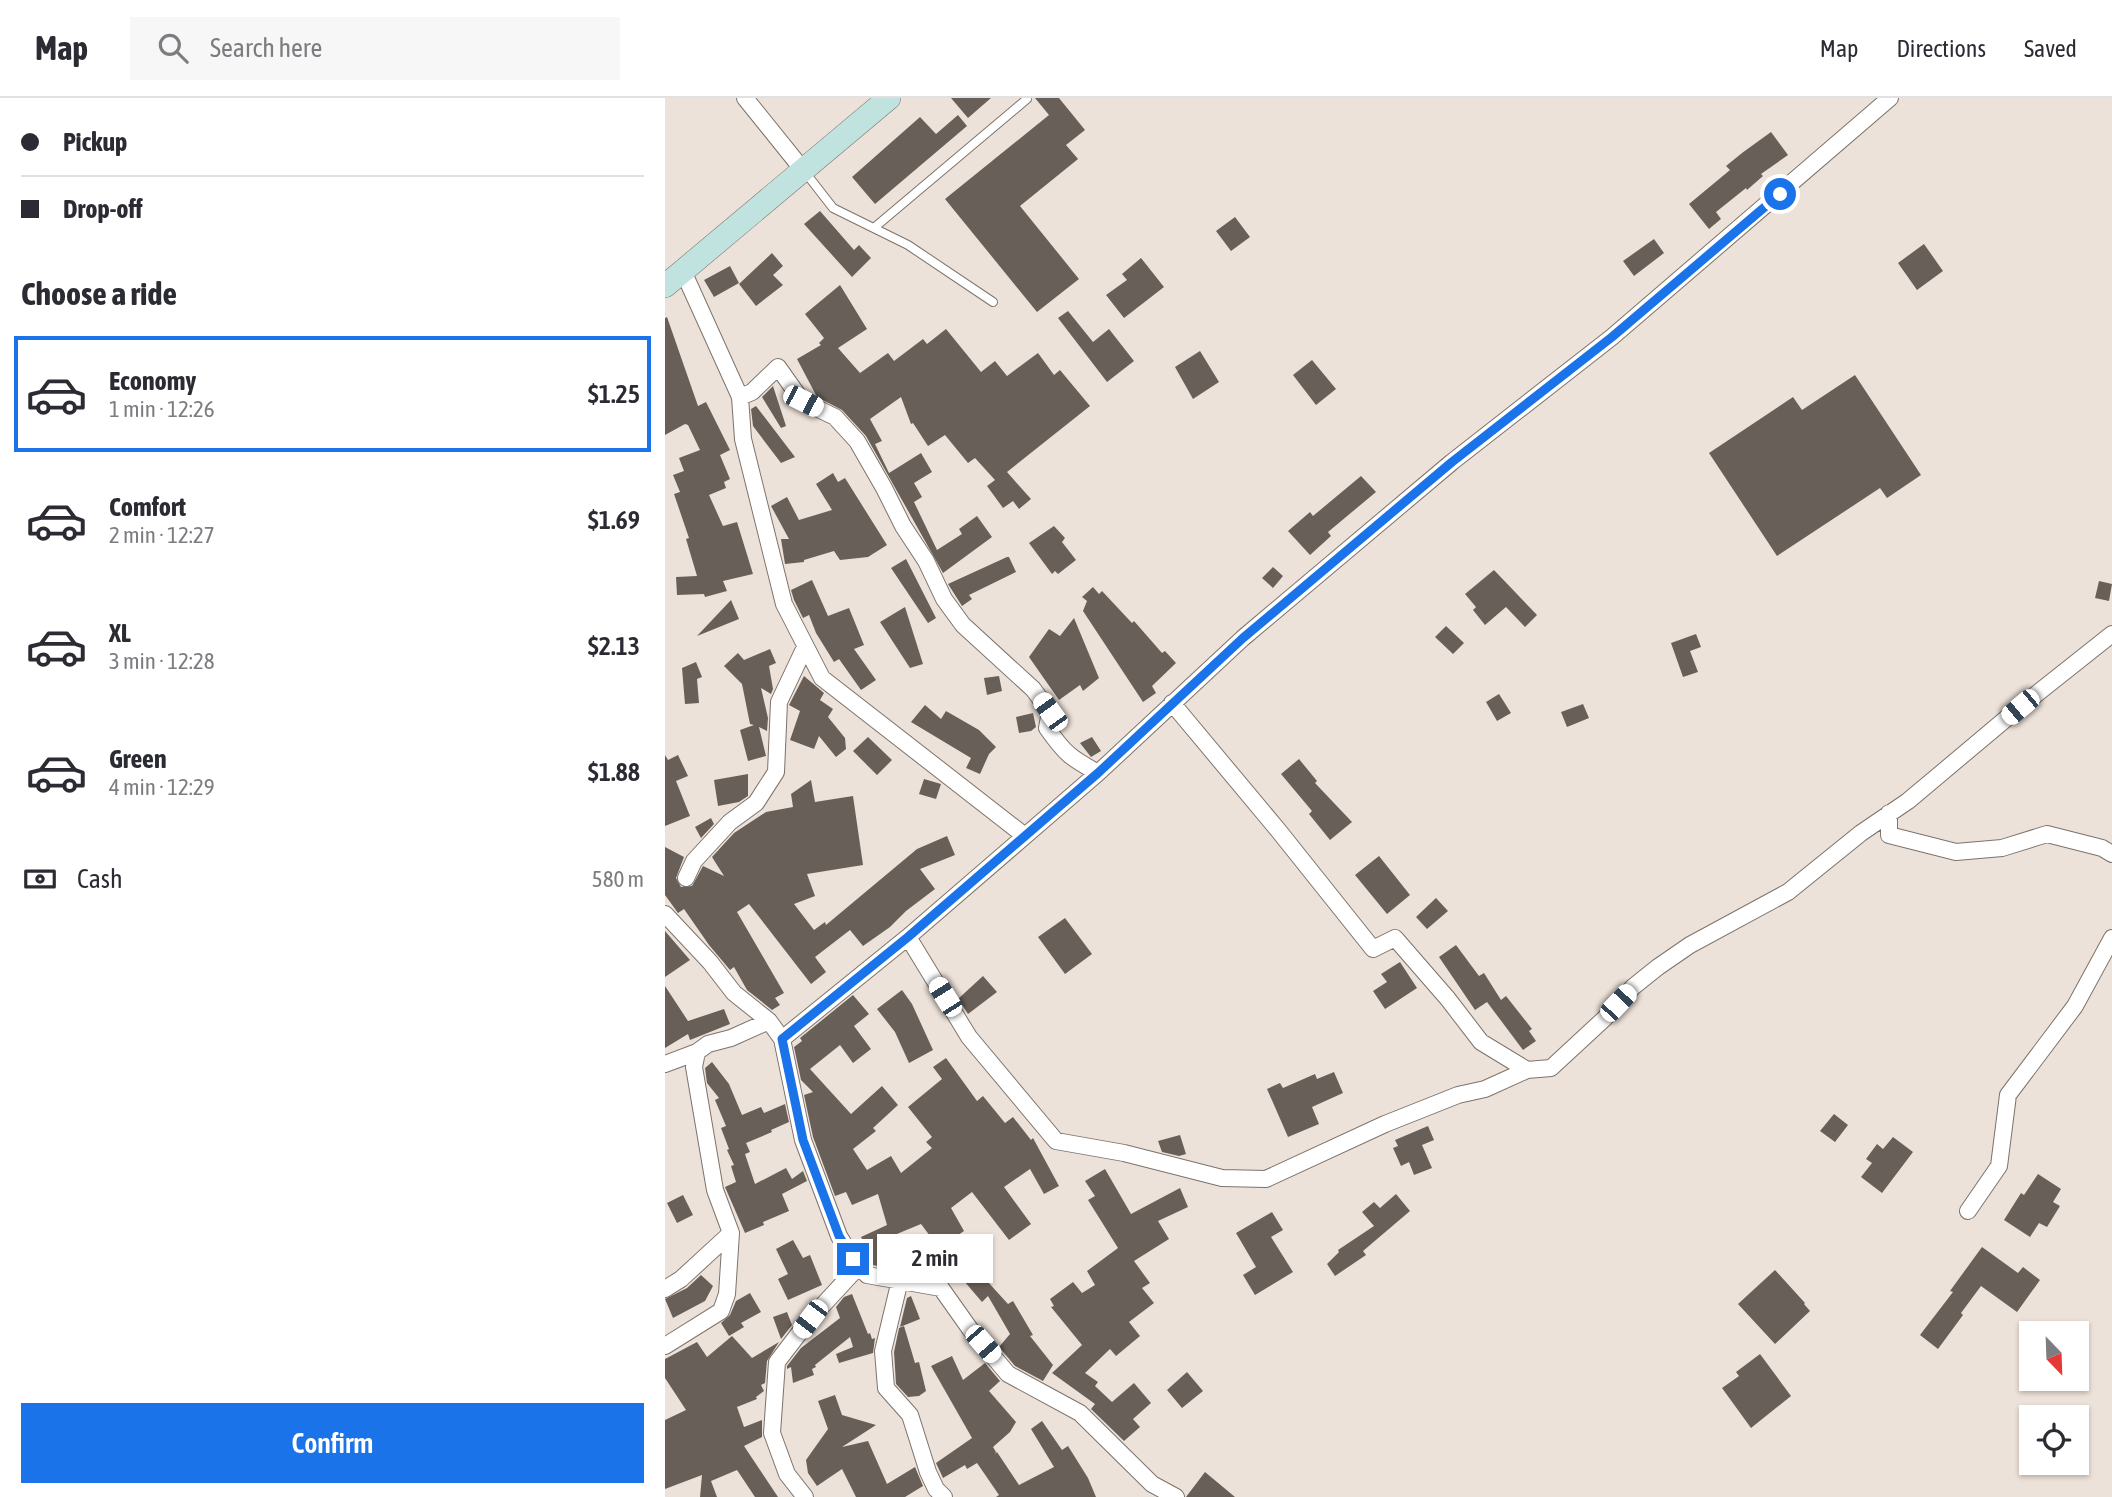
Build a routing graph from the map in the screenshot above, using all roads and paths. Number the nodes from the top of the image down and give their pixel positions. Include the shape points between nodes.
1 (745, 98) edge
2 (889, 98) edge
3 (1890, 98) edge
4 (1027, 99) edge
5 (803, 170) junction
6 (875, 227) junction
7 (683, 271) junction
8 (665, 286) edge
9 (993, 302) dead end
10 (740, 397) junction
11 (2112, 634) edge
12 (805, 647) junction
13 (1172, 702) junction
14 (1098, 773) junction
15 (1889, 814) junction
16 (1025, 836) junction
17 (2112, 854) edge
18 (685, 878) dead end
19 (665, 914) edge
20 (908, 937) junction
21 (2112, 938) edge
22 (769, 1021) junction
23 (782, 1039) junction
24 (697, 1052) junction
25 (665, 1064) edge
26 (1527, 1070) junction
27 (1968, 1211) dead end
28 (731, 1233) junction
29 (859, 1266) junction
30 (900, 1280) junction
31 (665, 1289) edge
32 (665, 1346) edge
33 (805, 1497) edge
34 (944, 1497) edge
35 (1176, 1497) edge

1 - 5 street
2 - 5 main road
3 - 13 street via 1612,337 1452,462
4 - 6 lane
5 - 6 lane via 832,208
5 - 7 main road
6 - 9 lane
7 - 8 main road
7 - 10 street
10 - 12 street via 743,439 784,604
10 - 14 street via 752,392 778,367 803,401 835,417 857,441 963,625 1033,689 1050,712 1047,728 1063,751
11 - 15 street
12 - 16 street via 822,678
12 - 18 street via 779,702 776,772 756,803 730,822 694,861
13 - 14 street
13 - 26 street via 1373,949 1395,938 1481,1042
14 - 16 street
15 - 17 street via 1889,835 1957,852 2002,848 2047,834
15 - 26 street via 1782,896 1658,967 1551,1068
16 - 20 street
19 - 22 street via 734,993
20 - 23 street
20 - 26 street via 969,1037 1056,1141 1222,1178 1266,1179 1385,1124
21 - 27 street via 2075,1006 2008,1096 1999,1166
22 - 23 street
22 - 24 street
23 - 29 street via 803,1140 839,1236
24 - 25 street
24 - 28 street via 694,1067 715,1190
28 - 31 street
28 - 32 street via 727,1294 721,1311
29 - 30 street via 867,1275
29 - 33 street via 777,1362 772,1433 787,1474
30 - 34 street via 883,1351 886,1388 910,1415 928,1472
30 - 35 street via 941,1288 1009,1374 1080,1413 1152,1484

